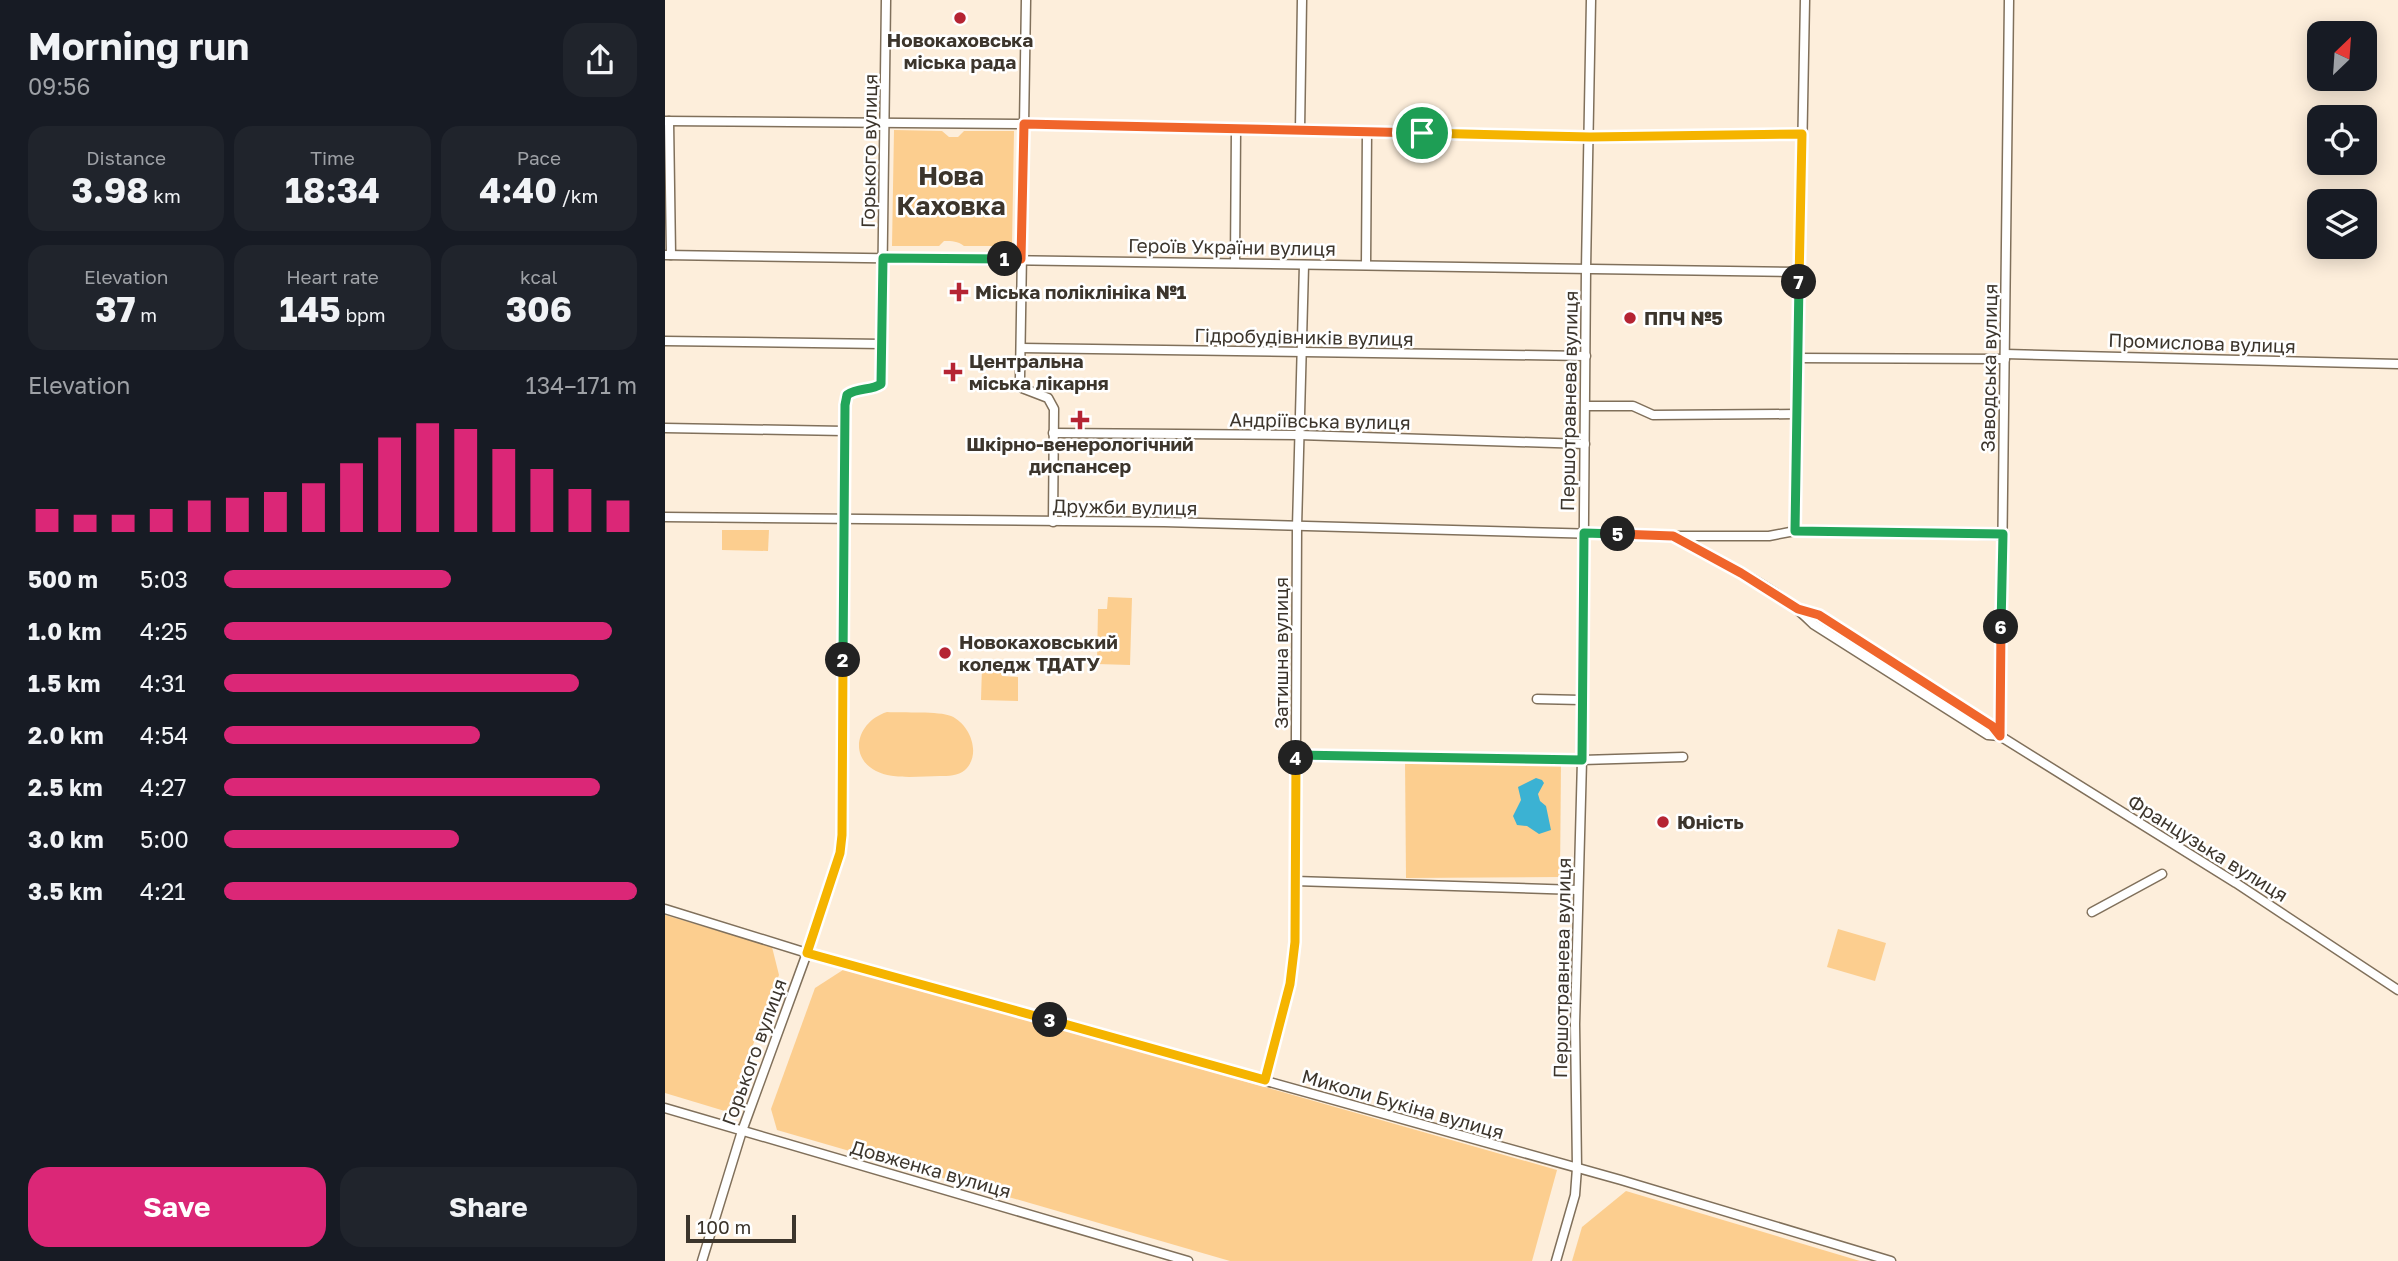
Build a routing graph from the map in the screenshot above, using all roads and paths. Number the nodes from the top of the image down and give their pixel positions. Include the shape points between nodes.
1 (886, 0) edge
2 (1026, 0) edge
3 (1302, 0) edge
4 (1591, 0) edge
5 (1805, 0) edge
6 (2009, 0) edge
7 (667, 121) edge
8 (885, 123) junction
9 (1024, 124) junction
10 (1236, 130) junction
11 (1300, 130) junction
12 (1367, 132) junction
13 (1802, 134) junction
14 (1590, 137) junction
15 (668, 255) edge
16 (883, 258) junction
17 (1021, 259) junction
18 (1235, 263) junction
19 (1304, 265) junction
20 (1366, 265) junction
21 (1586, 268) junction
22 (1799, 272) junction
23 (665, 341) edge
24 (882, 344) junction
25 (1021, 348) junction
26 (1301, 353) junction
27 (1586, 356) junction
28 (2005, 356) junction
29 (1797, 358) junction
30 (2398, 364) edge
31 (1586, 405) junction
32 (1796, 414) junction
33 (665, 428) edge
34 (845, 431) junction
35 (1053, 433) junction
36 (1299, 435) junction
37 (1585, 444) junction
38 (665, 517) edge
39 (846, 519) junction
40 (1053, 522) junction
41 (1297, 527) junction
42 (1795, 531) junction
43 (1584, 533) junction
44 (2003, 534) junction
45 (1673, 536) junction
46 (1537, 699) dead end
47 (1581, 700) junction
48 (2000, 736) junction
49 (1296, 755) junction
50 (1683, 757) dead end
51 (1582, 760) junction
52 (2162, 874) dead end
53 (1295, 881) junction
54 (1578, 890) junction
55 (665, 909) edge
56 (2092, 912) dead end
57 (807, 953) junction
58 (2398, 990) edge
59 (1265, 1080) junction
60 (665, 1108) edge
61 (742, 1131) junction
62 (1577, 1168) junction
63 (702, 1261) edge
64 (1188, 1261) edge
65 (1556, 1261) edge
66 (1891, 1261) edge

1 - 8 street, Горького вулиця
2 - 9 street
3 - 11 street
4 - 14 street, Першотравнева вулиця
5 - 13 street
6 - 28 street, Заводська вулиця
7 - 8 street
7 - 15 street
8 - 9 street
8 - 16 street, Горького вулиця
9 - 10 street
9 - 17 street
10 - 11 street
10 - 18 street
11 - 12 street
12 - 14 street
12 - 20 street
13 - 14 street
13 - 22 street
14 - 21 street, Першотравнева вулиця
15 - 16 street, Героїв України вулиця
16 - 17 street, Героїв України вулиця
16 - 24 street, Горького вулиця
17 - 18 street, Героїв України вулиця
17 - 25 street
18 - 19 street, Героїв України вулиця
19 - 20 street, Героїв України вулиця
19 - 26 street, Затишна вулиця
20 - 21 street, Героїв України вулиця
21 - 22 street, Героїв України вулиця
21 - 27 street, Першотравнева вулиця
22 - 29 street
23 - 24 street
24 - 34 street, Горького вулиця via 881,384 847,395
25 - 26 street, Гідробудівників вулиця
25 - 35 street via 1021,388 1048,398 1054,409
26 - 27 street, Гідробудівників вулиця
26 - 36 street, Затишна вулиця
27 - 31 street, Першотравнева вулиця
28 - 29 street
28 - 30 street, Промислова вулиця
28 - 44 street, Заводська вулиця
29 - 32 street
31 - 32 street via 1633,406 1653,415
31 - 37 street, Першотравнева вулиця
32 - 42 street
33 - 34 street
34 - 39 street, Горького вулиця
35 - 36 street, Андріївська вулиця
35 - 40 street
36 - 37 street, Андріївська вулиця
36 - 41 street, Затишна вулиця
37 - 43 street, Першотравнева вулиця
38 - 39 street, Дружби вулиця
39 - 40 street, Дружби вулиця
39 - 57 street, Горького вулиця via 842,835
40 - 41 street, Дружби вулиця
41 - 43 street, Дружби вулиця
41 - 49 street, Затишна вулиця
42 - 44 street, Дружби вулиця
42 - 45 street, Дружби вулиця via 1769,536
43 - 45 street, Дружби вулиця
43 - 47 street, Першотравнева вулиця
44 - 48 street, Заводська вулиця
45 - 48 street, Французька вулиця via 1798,609 1813,624 1988,735
46 - 47 street
47 - 51 street, Першотравнева вулиця
48 - 58 street, Французька вулиця
49 - 51 street
49 - 53 street, Затишна вулиця
50 - 51 street
51 - 54 street, Першотравнева вулиця
52 - 56 street
53 - 54 street
53 - 59 street, Затишна вулиця via 1290,984
54 - 62 street, Першотравнева вулиця
55 - 57 street, Миколи Букіна вулиця
57 - 59 street, Миколи Букіна вулиця
57 - 61 street, Горького вулиця
59 - 62 street, Миколи Букіна вулиця
60 - 61 street, Довженка вулиця
61 - 63 street, Горького вулиця
61 - 64 street, Довженка вулиця
62 - 65 street, Першотравнева вулиця via 1575,1195
62 - 66 street, Миколи Букіна вулиця

